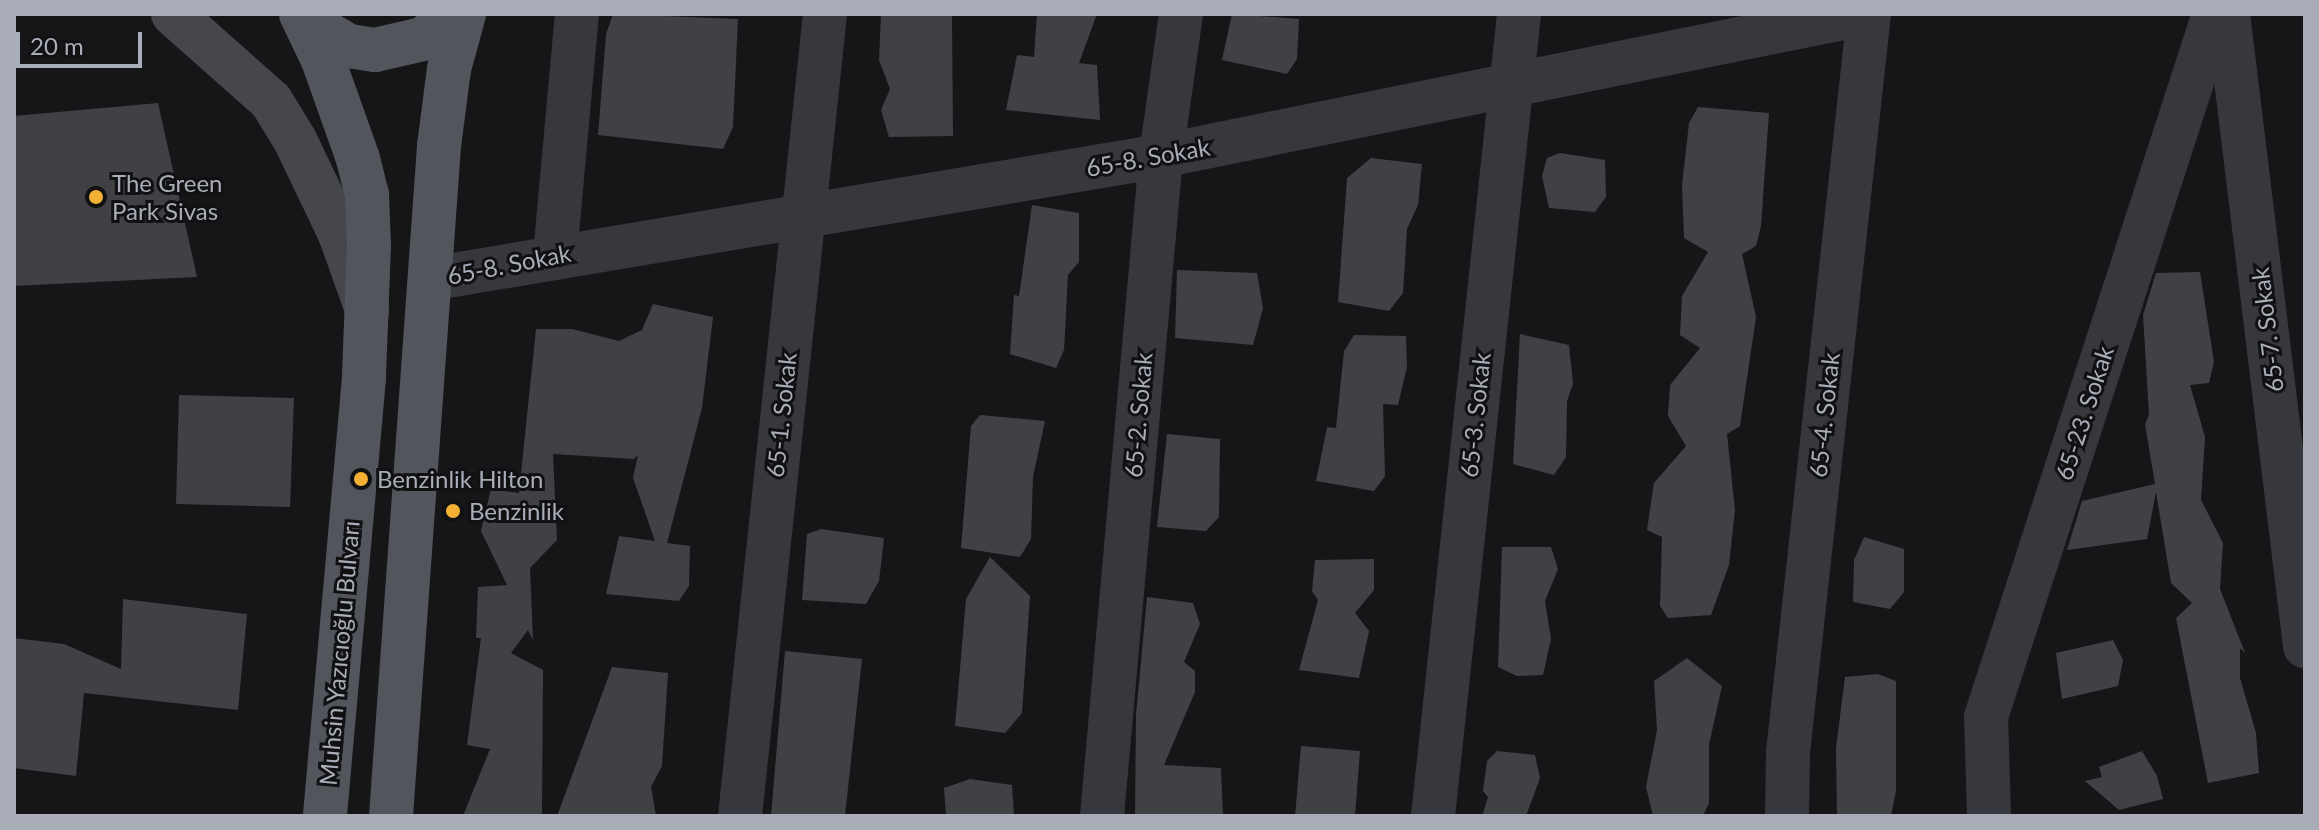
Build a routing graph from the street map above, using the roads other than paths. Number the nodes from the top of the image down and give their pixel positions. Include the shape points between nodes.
1 (173, 14) edge
2 (454, 14) edge
3 (464, 14) edge
4 (577, 14) edge
5 (825, 14) edge
6 (1181, 14) edge
7 (1519, 14) edge
8 (1862, 14) edge
9 (1869, 14) edge
10 (2214, 14) edge
11 (2228, 14) edge
12 (303, 17) edge
13 (1511, 84) junction
14 (1161, 156) junction
15 (802, 214) junction
16 (555, 255) junction
17 (430, 279) junction
18 (367, 310) junction
19 (2305, 646) edge
20 (325, 816) edge
21 (391, 816) edge
22 (740, 816) edge
23 (1102, 816) edge
24 (1433, 816) edge
25 (1787, 816) edge
26 (1989, 816) edge

1 - 18 street via 271,101 340,234
2 - 12 main road, Muhsin Yazıcıoğlu Bulvarı via 423,39 375,50 349,46
3 - 17 main road via 449,69 439,146
4 - 16 street
5 - 15 street, 65-1. Sokak
6 - 14 street, 65-2. Sokak
7 - 13 street, 65-3. Sokak
8 - 13 street, 65-8. Sokak
9 - 25 street, 65-4. Sokak via 1788,752
10 - 26 street, 65-23. Sokak via 1986,717
11 - 19 street, 65-7. Sokak
12 - 18 main road, Muhsin Yazıcıoğlu Bulvarı via 338,99 367,194
13 - 14 street, 65-8. Sokak
13 - 24 street, 65-3. Sokak
14 - 15 street, 65-8. Sokak
14 - 23 street, 65-2. Sokak
15 - 16 street, 65-8. Sokak
15 - 22 street, 65-1. Sokak
16 - 17 street, 65-8. Sokak
17 - 21 main road
18 - 20 main road, Muhsin Yazıcıoğlu Bulvarı

